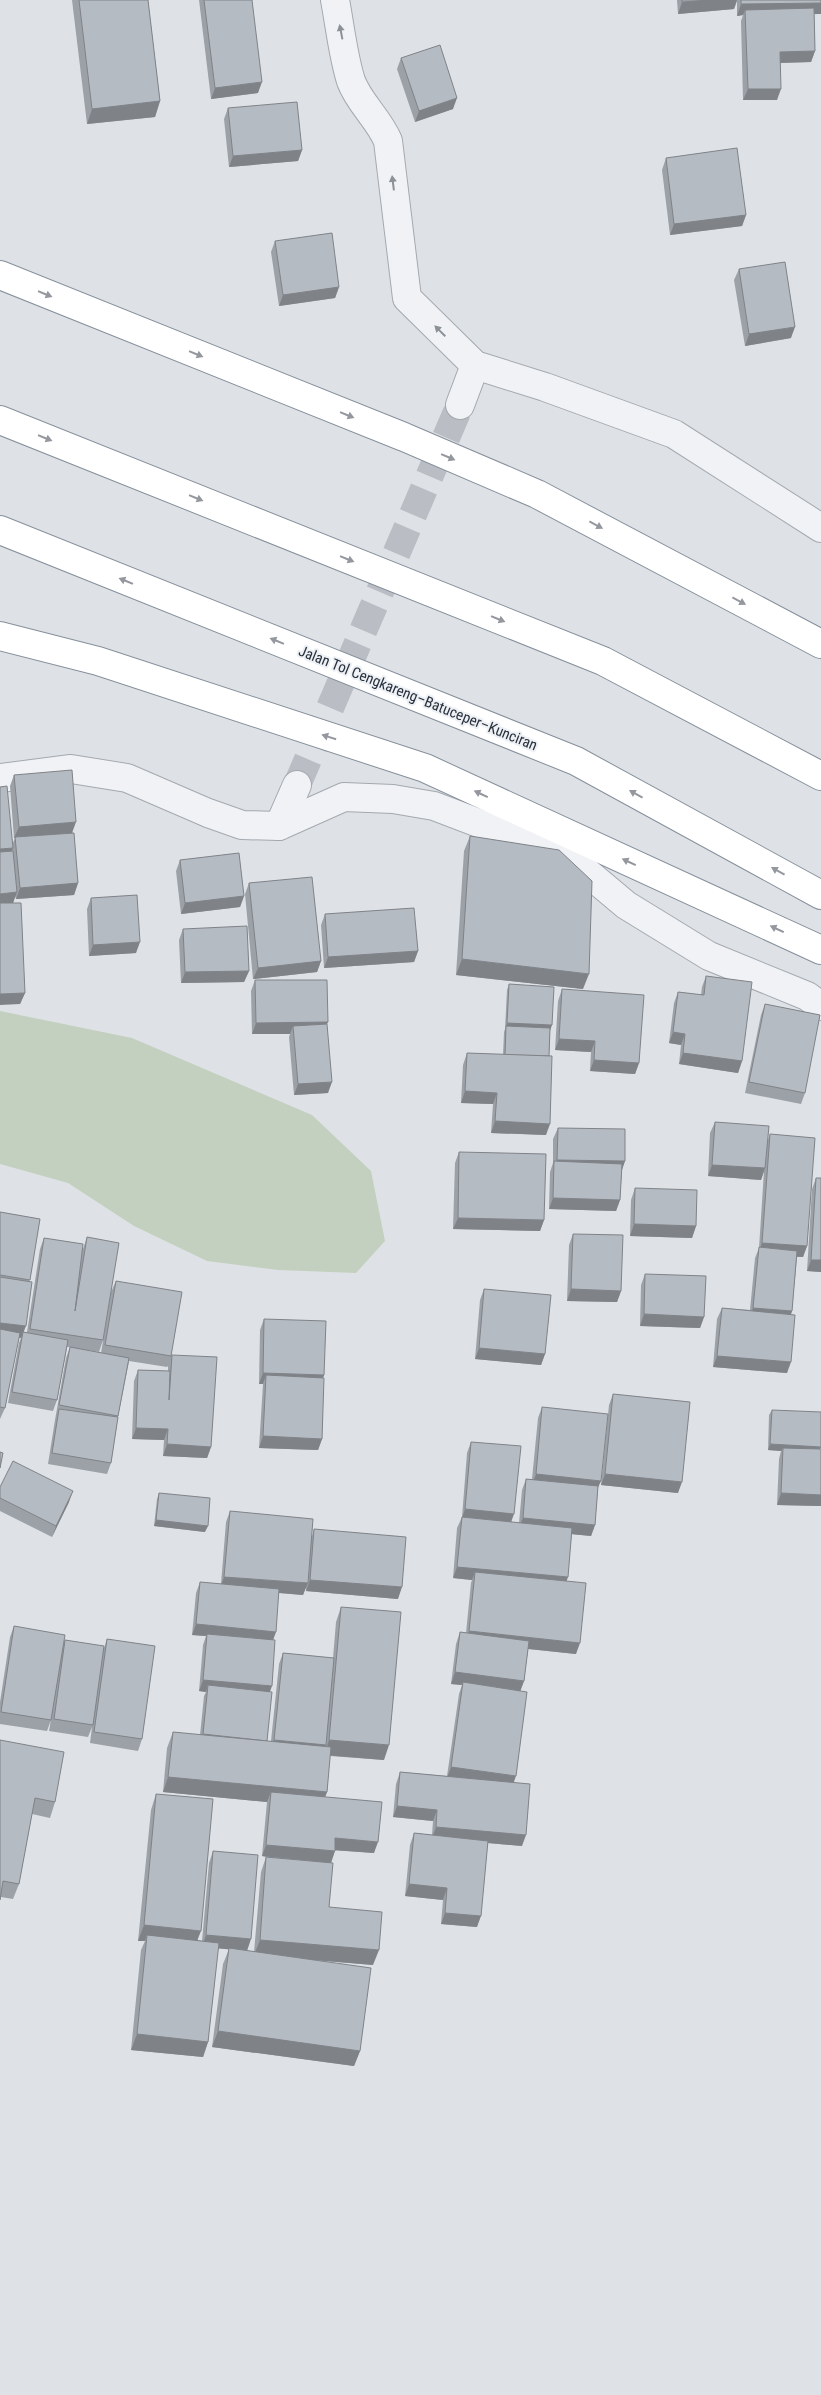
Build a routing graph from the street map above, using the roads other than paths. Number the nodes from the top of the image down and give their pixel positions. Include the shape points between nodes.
1 (335, 0) edge
2 (0, 275) edge
3 (475, 365) junction
4 (460, 405) tunnel mouth
5 (0, 420) edge
6 (821, 528) edge
7 (0, 530) edge
8 (0, 636) edge
9 (821, 644) edge
10 (821, 776) edge
11 (0, 778) edge
12 (297, 785) tunnel mouth
13 (279, 826) junction
14 (821, 895) edge
15 (821, 950) edge
16 (821, 1006) edge

3 -> 1 street via 407,298 388,141 383,128 351,81
2 -> 9 highway via 537,494
3 - 4 street
3 - 6 street via 674,434
5 -> 10 highway via 603,661
14 -> 7 highway, Jalan Tol Cengkareng–Batuceper–Kunciran via 576,761
15 -> 8 highway via 425,768 98,661
11 - 13 street via 71,769 127,778 242,825
12 - 13 street
13 - 16 street via 344,797 393,799 434,806 570,858 626,905 709,956 807,996

